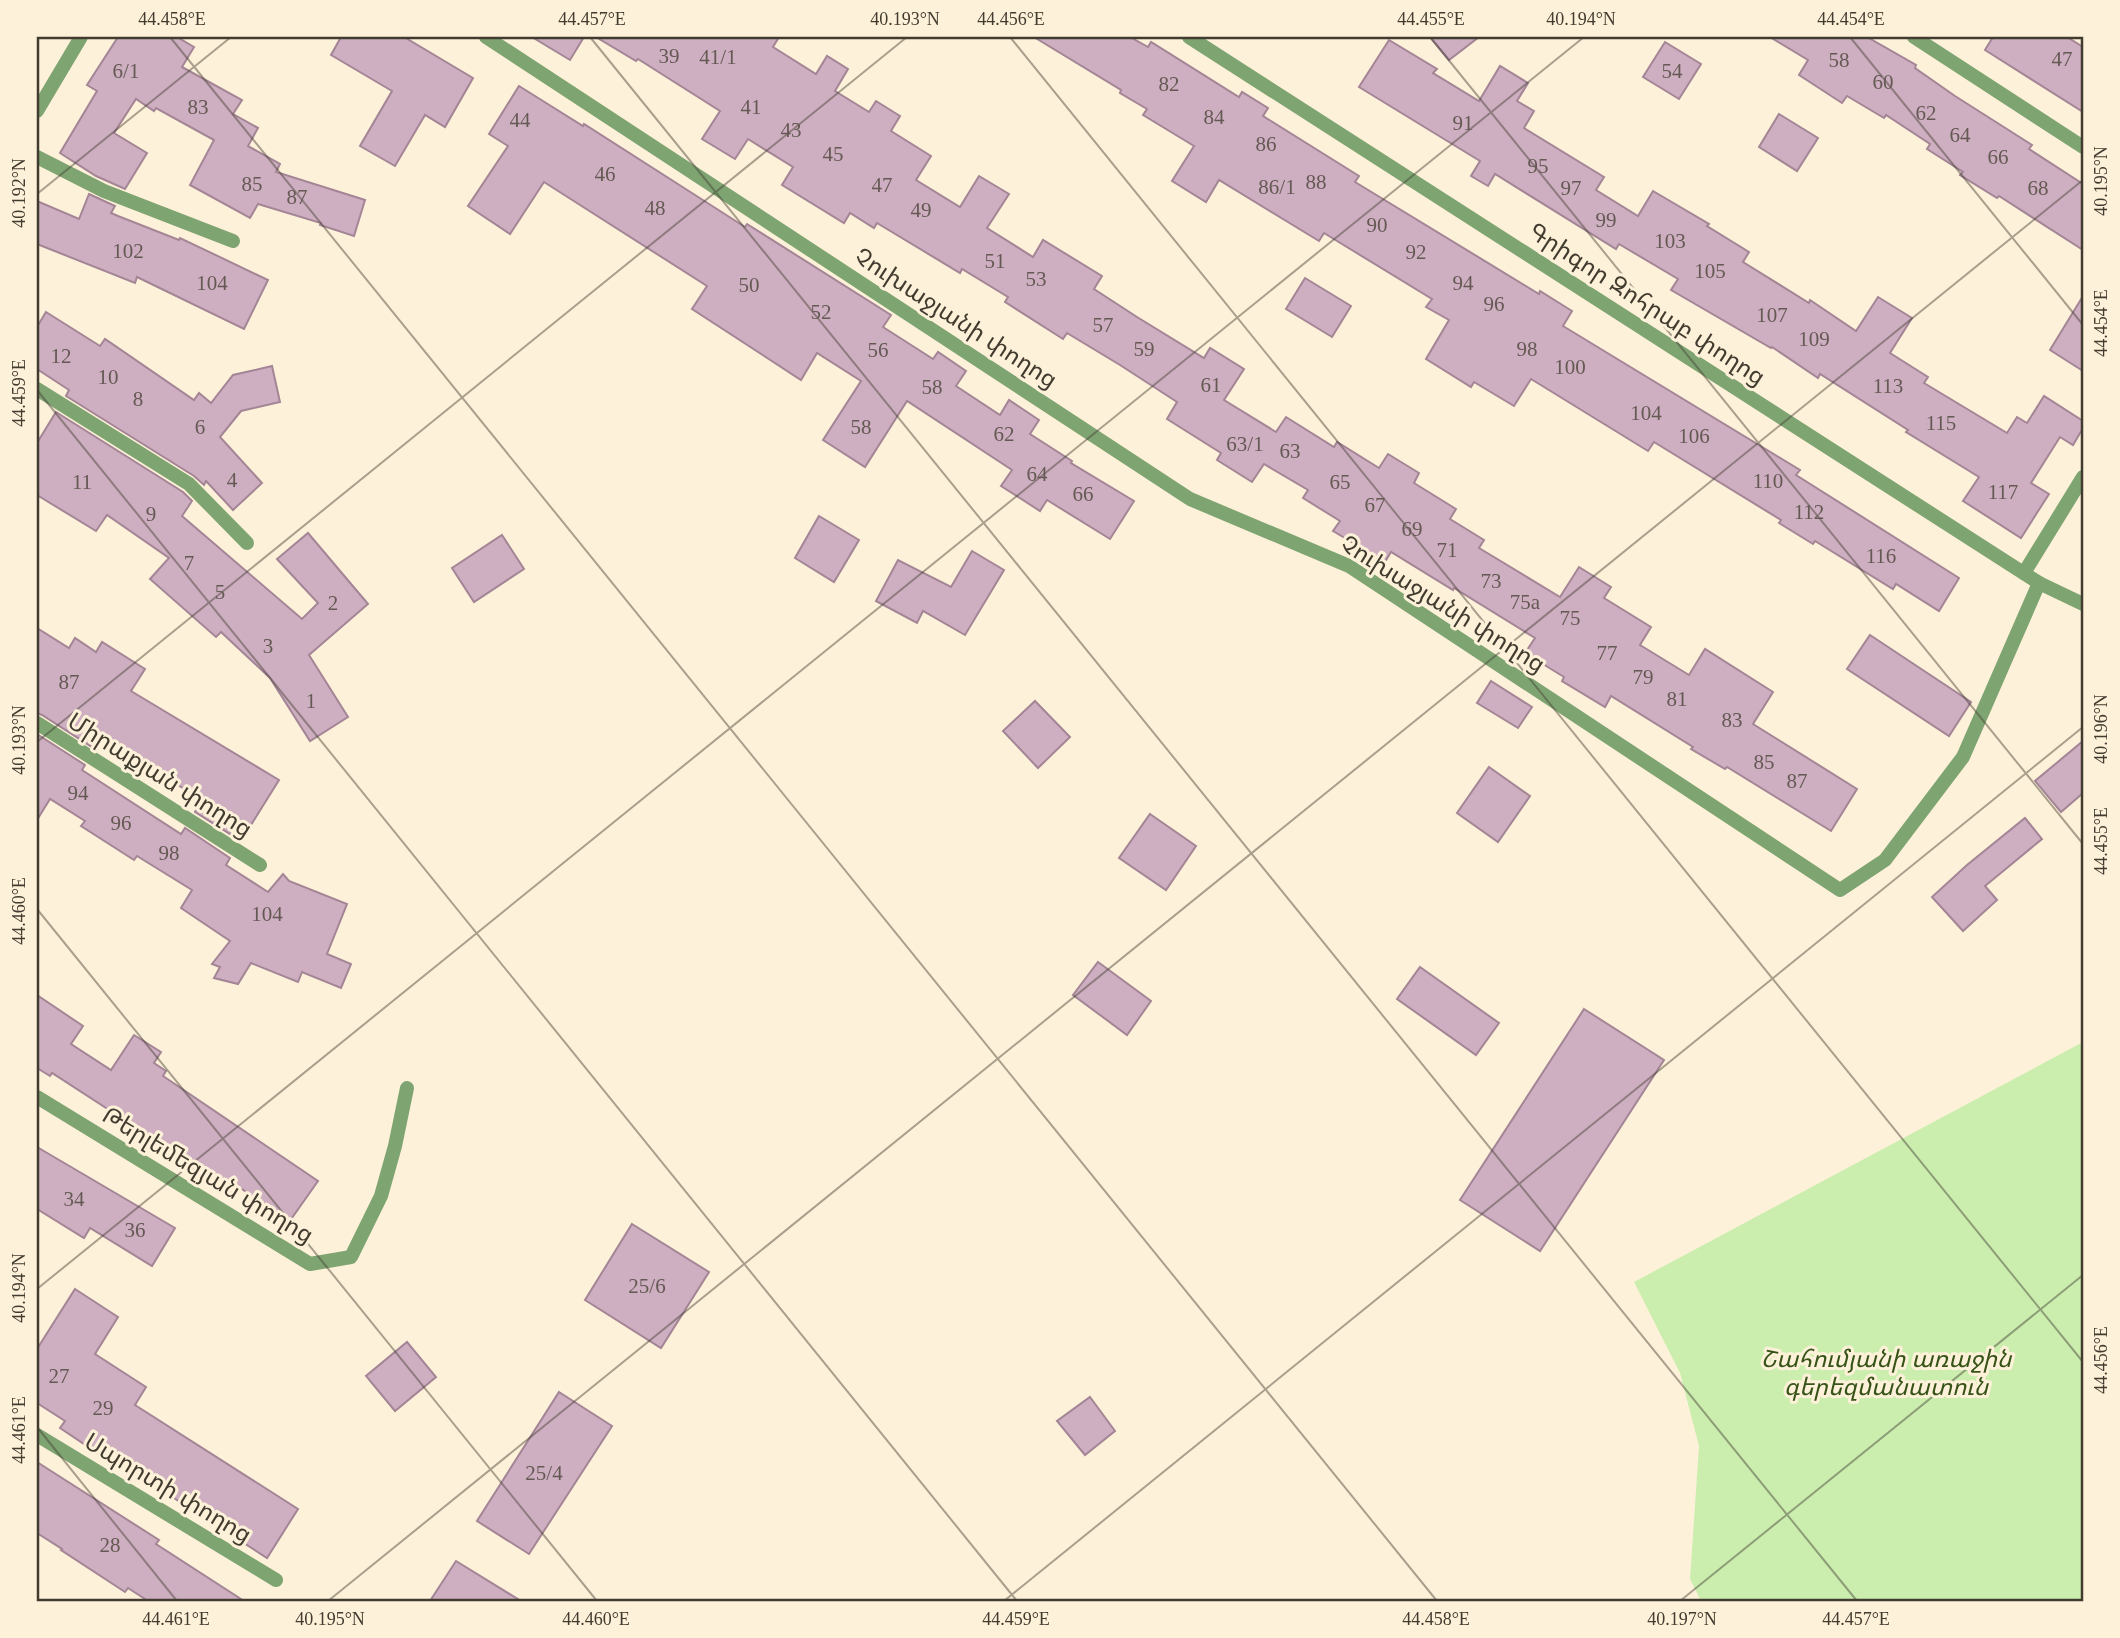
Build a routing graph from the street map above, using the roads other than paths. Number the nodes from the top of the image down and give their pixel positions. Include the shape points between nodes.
1 (81, 37) edge
2 (486, 37) edge
3 (1189, 37) edge
4 (1914, 37) edge
5 (37, 111) edge
6 (2083, 147) edge
7 (37, 157) edge
8 (233, 241) dead end
9 (37, 389) edge
10 (2083, 477) edge
11 (247, 543) dead end
12 (2024, 573) junction
13 (2039, 583) junction
14 (2083, 604) edge
15 (37, 723) edge
16 (260, 865) dead end
17 (407, 1088) dead end
18 (37, 1097) edge
19 (37, 1435) edge
20 (276, 1580) dead end

1 - 5 street
2 - 13 street, Չուխաջյանի փողոց via 1190,499 1349,566 1840,890 1885,860 1963,757
3 - 12 street, Գրիգոր Զոհրաբ փողոց
4 - 6 street
7 - 8 street via 104,191
9 - 11 street via 189,484
10 - 12 street
12 - 13 street, Գրիգոր Զոհրաբ փողոց
13 - 14 street, Գրիգոր Զոհրաբ փողոց
15 - 16 street, Միրաքյան փողոց
17 - 18 street, Թերլեմեզյան փողոց via 381,1196 351,1256 310,1264
19 - 20 street, Սպորտի փողոց

